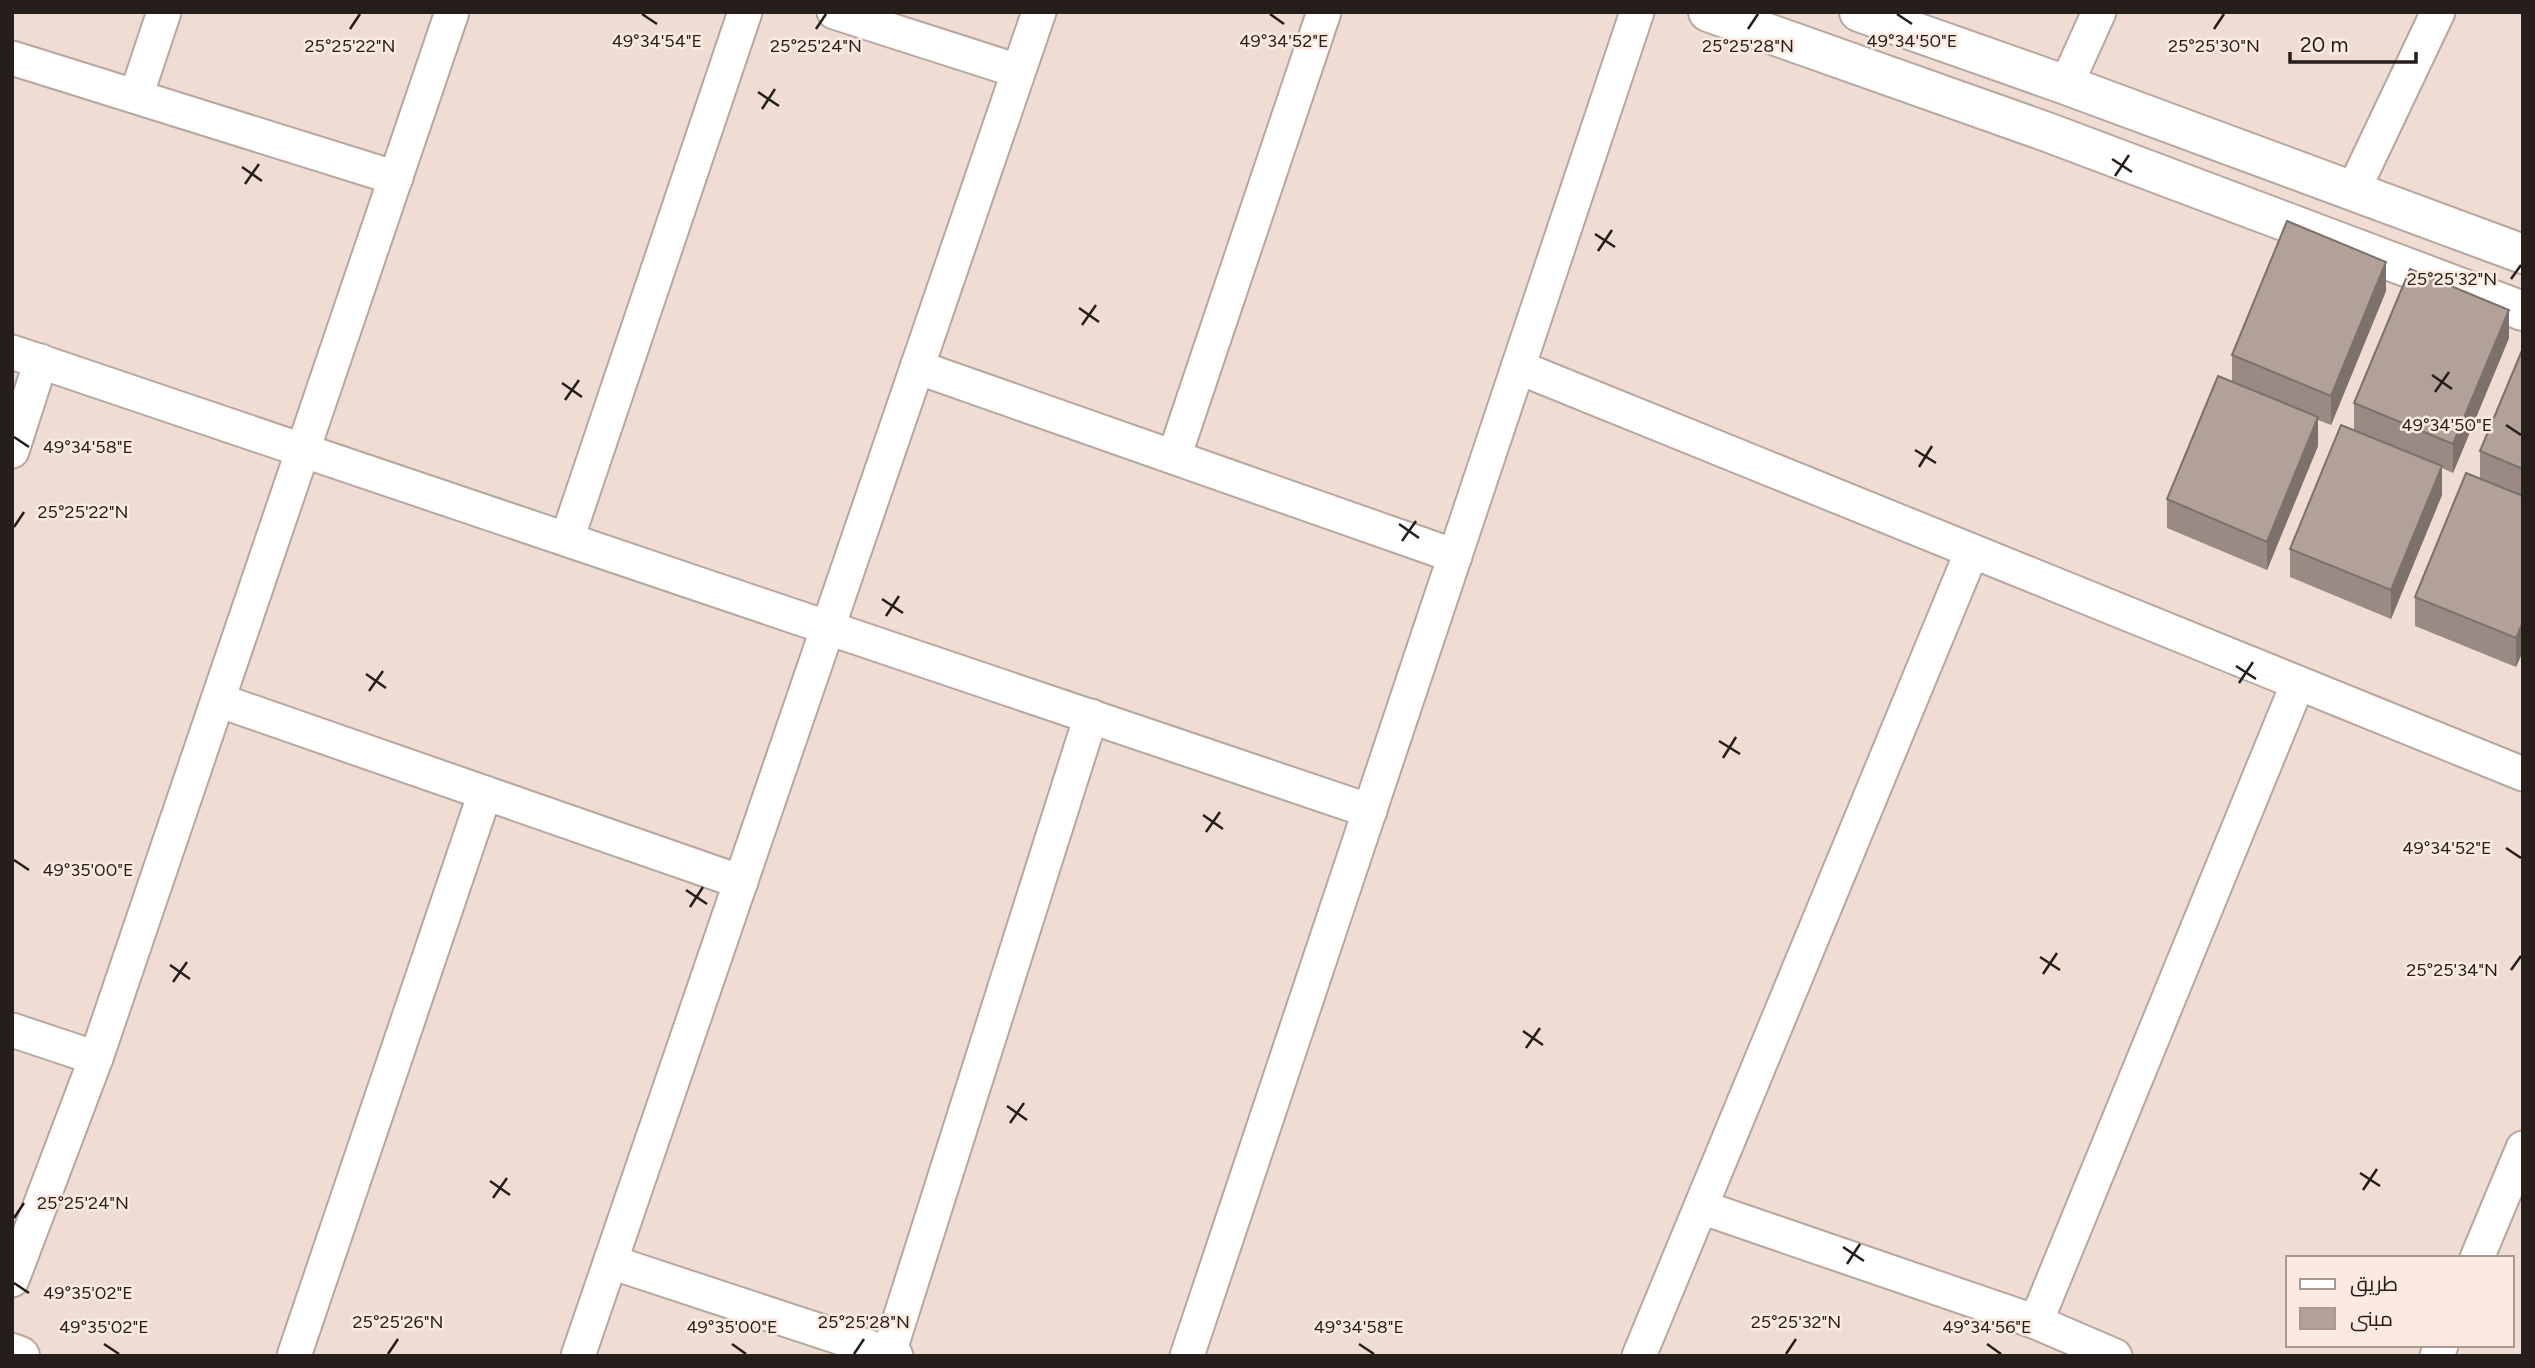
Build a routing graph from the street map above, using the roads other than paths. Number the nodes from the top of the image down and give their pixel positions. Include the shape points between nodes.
1 (164, 12) edge
2 (452, 12) edge
3 (745, 12) edge
4 (834, 12) edge
5 (1039, 12) edge
6 (1324, 12) edge
7 (1637, 12) edge
8 (1709, 12) edge
9 (1859, 12) edge
10 (2099, 12) edge
11 (2438, 12) edge
12 (12, 58) edge
13 (1018, 72) junction
14 (2066, 85) junction
15 (136, 96) junction
16 (396, 178) junction
17 (2353, 191) junction
18 (2523, 254) edge
19 (2523, 311) edge
20 (27, 357) edge
21 (917, 367) junction
22 (1518, 367) junction
23 (303, 450) junction
24 (12, 451) edge
25 (1174, 457) junction
26 (567, 539) junction
27 (1972, 551) junction
28 (1455, 556) junction
29 (828, 627) junction
30 (2298, 683) junction
31 (218, 701) junction
32 (1091, 716) junction
33 (2523, 774) edge
34 (485, 793) junction
35 (1370, 810) junction
36 (741, 882) junction
37 (12, 1030) edge
38 (96, 1058) junction
39 (2523, 1148) edge
40 (1701, 1207) junction
41 (2478, 1256) edge
42 (611, 1262) junction
43 (12, 1280) edge
44 (2036, 1322) junction
45 (12, 1353) edge
46 (893, 1355) edge
47 (20, 1356) edge
48 (294, 1356) edge
49 (578, 1356) edge
50 (1188, 1356) edge
51 (1639, 1356) edge
52 (2115, 1356) edge

1 - 15 street
2 - 16 street
3 - 26 street
4 - 13 street
5 - 13 street
6 - 25 street
7 - 22 street
8 - 19 street via 2060,137
9 - 14 street
10 - 14 street
11 - 17 street
12 - 15 street
13 - 21 street
14 - 17 street
15 - 16 street
16 - 23 street
17 - 18 street
20 - 23 street
20 - 24 street
21 - 25 street
21 - 29 street
22 - 27 street
22 - 28 street
23 - 26 street
23 - 31 street
25 - 28 street
26 - 29 street
27 - 30 street
27 - 40 street
28 - 35 street
29 - 32 street
29 - 36 street
30 - 33 street
30 - 44 street
31 - 34 street
31 - 38 street
32 - 35 street
32 - 46 street
34 - 36 street
34 - 48 street
35 - 50 street
36 - 42 street
37 - 38 street
38 - 43 street
39 - 41 street
40 - 44 street
40 - 51 street
42 - 46 street
42 - 49 street
44 - 52 street
45 - 47 street

